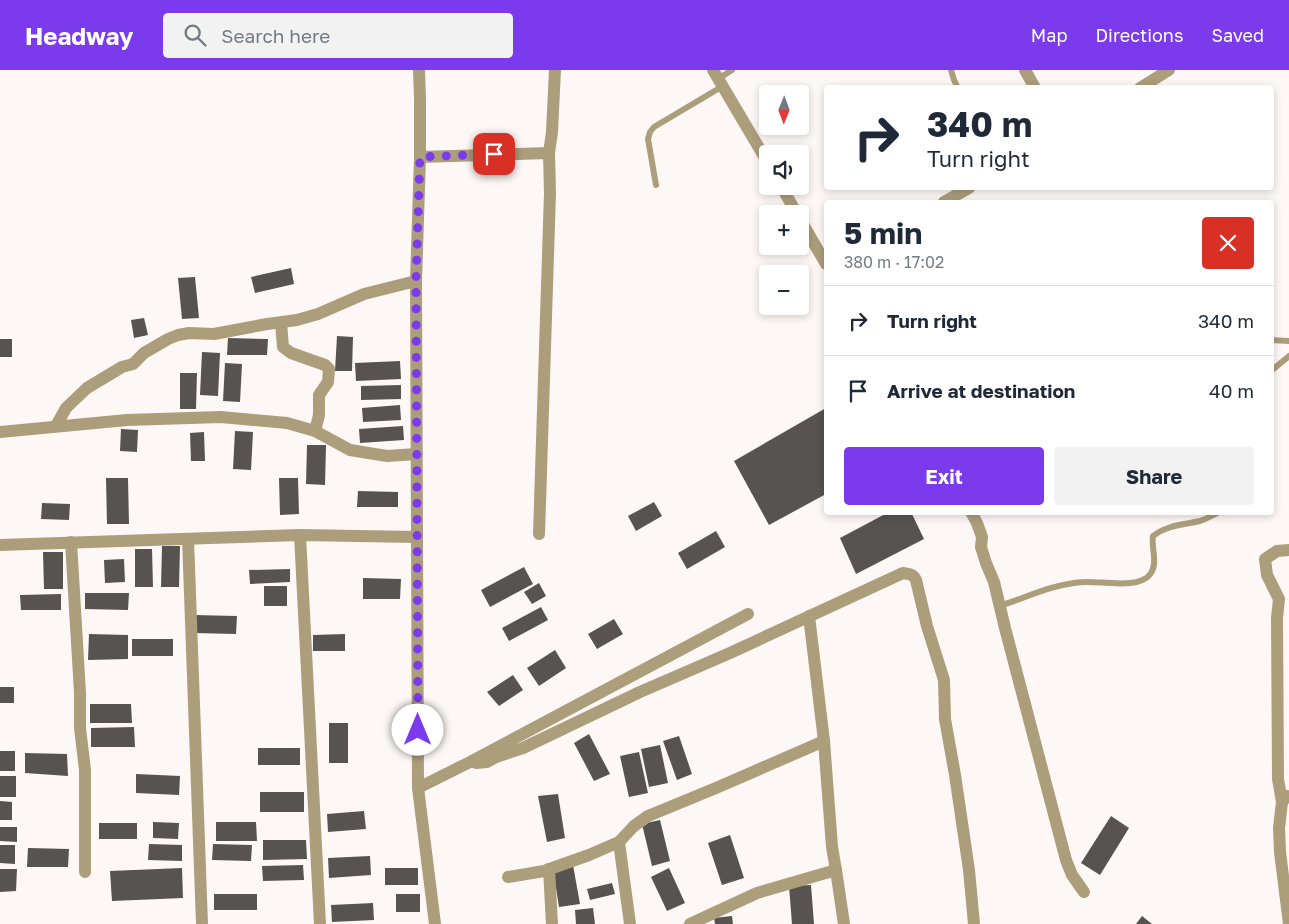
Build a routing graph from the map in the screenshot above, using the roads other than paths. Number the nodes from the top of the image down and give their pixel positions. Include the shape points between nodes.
1 (419, 70) edge
2 (555, 70) edge
3 (732, 70) edge
4 (951, 70) edge
5 (1025, 70) edge
6 (1169, 70) edge
7 (718, 78) edge
8 (956, 85) edge
9 (1033, 85) edge
10 (1145, 85) edge
11 (759, 148) edge
12 (549, 153) junction
13 (420, 157) junction
14 (656, 185) dead end
15 (965, 190) edge
16 (948, 200) edge
17 (809, 235) edge
18 (824, 261) edge
19 (416, 281) junction
20 (281, 323) junction
21 (1274, 340) edge
22 (1289, 341) edge
23 (1289, 356) edge
24 (1274, 368) edge
25 (56, 426) junction
26 (315, 431) junction
27 (0, 432) edge
28 (417, 454) junction
29 (973, 515) edge
30 (1213, 515) edge
31 (539, 534) dead end
32 (300, 535) junction
33 (416, 536) junction
34 (188, 538) junction
35 (71, 542) junction
36 (0, 545) edge
37 (1289, 550) edge
38 (1000, 606) junction
39 (748, 614) dead end
40 (809, 616) junction
41 (824, 741) junction
42 (472, 761) junction
43 (418, 788) junction
44 (1286, 799) edge
45 (619, 842) junction
46 (549, 869) junction
47 (836, 870) junction
48 (85, 872) dead end
49 (508, 877) dead end
50 (1084, 892) dead end
51 (1289, 920) edge
52 (202, 924) edge
53 (320, 924) edge
54 (435, 924) edge
55 (552, 924) edge
56 (630, 924) edge
57 (690, 924) edge
58 (844, 924) edge
59 (974, 924) edge
60 (1289, 924) edge

1 - 13 street
2 - 12 street
3 - 7 lane
4 - 8 lane
5 - 9 street
6 - 10 street
7 - 11 street
7 - 14 lane via 650,132 648,139
12 - 13 street
12 - 31 street
13 - 19 street
15 - 16 street
17 - 18 street
19 - 20 street via 364,294 318,314
19 - 28 street
20 - 25 street via 214,334 189,333 168,339 144,353 133,364 87,388 66,408
20 - 26 street via 284,347 291,354 308,358 329,369 328,382 319,395
21 - 22 lane
23 - 24 lane
25 - 26 street via 221,417 287,424
25 - 27 street
26 - 28 street via 350,450 387,456
28 - 33 street
29 - 38 street via 982,537 981,547
30 - 38 lane via 1169,527 1153,536 1154,568 1144,580 1122,584 1069,584
32 - 33 street
32 - 34 street
32 - 53 street
33 - 43 street
34 - 35 street
34 - 52 street
35 - 36 street
35 - 48 street via 85,770
37 - 44 street via 1277,551 1265,559 1267,575 1279,598 1278,779
38 - 50 street via 1066,860
39 - 42 street
40 - 41 street
40 - 42 street via 523,748 487,762
40 - 59 street via 903,573 914,576 944,680 945,719 969,870
41 - 45 street via 648,816
41 - 47 street via 830,834
42 - 43 street
43 - 54 street
44 - 51 street via 1279,828
45 - 46 street
45 - 56 street
46 - 49 street
46 - 55 street
47 - 57 street via 756,893
47 - 58 street
51 - 60 street

